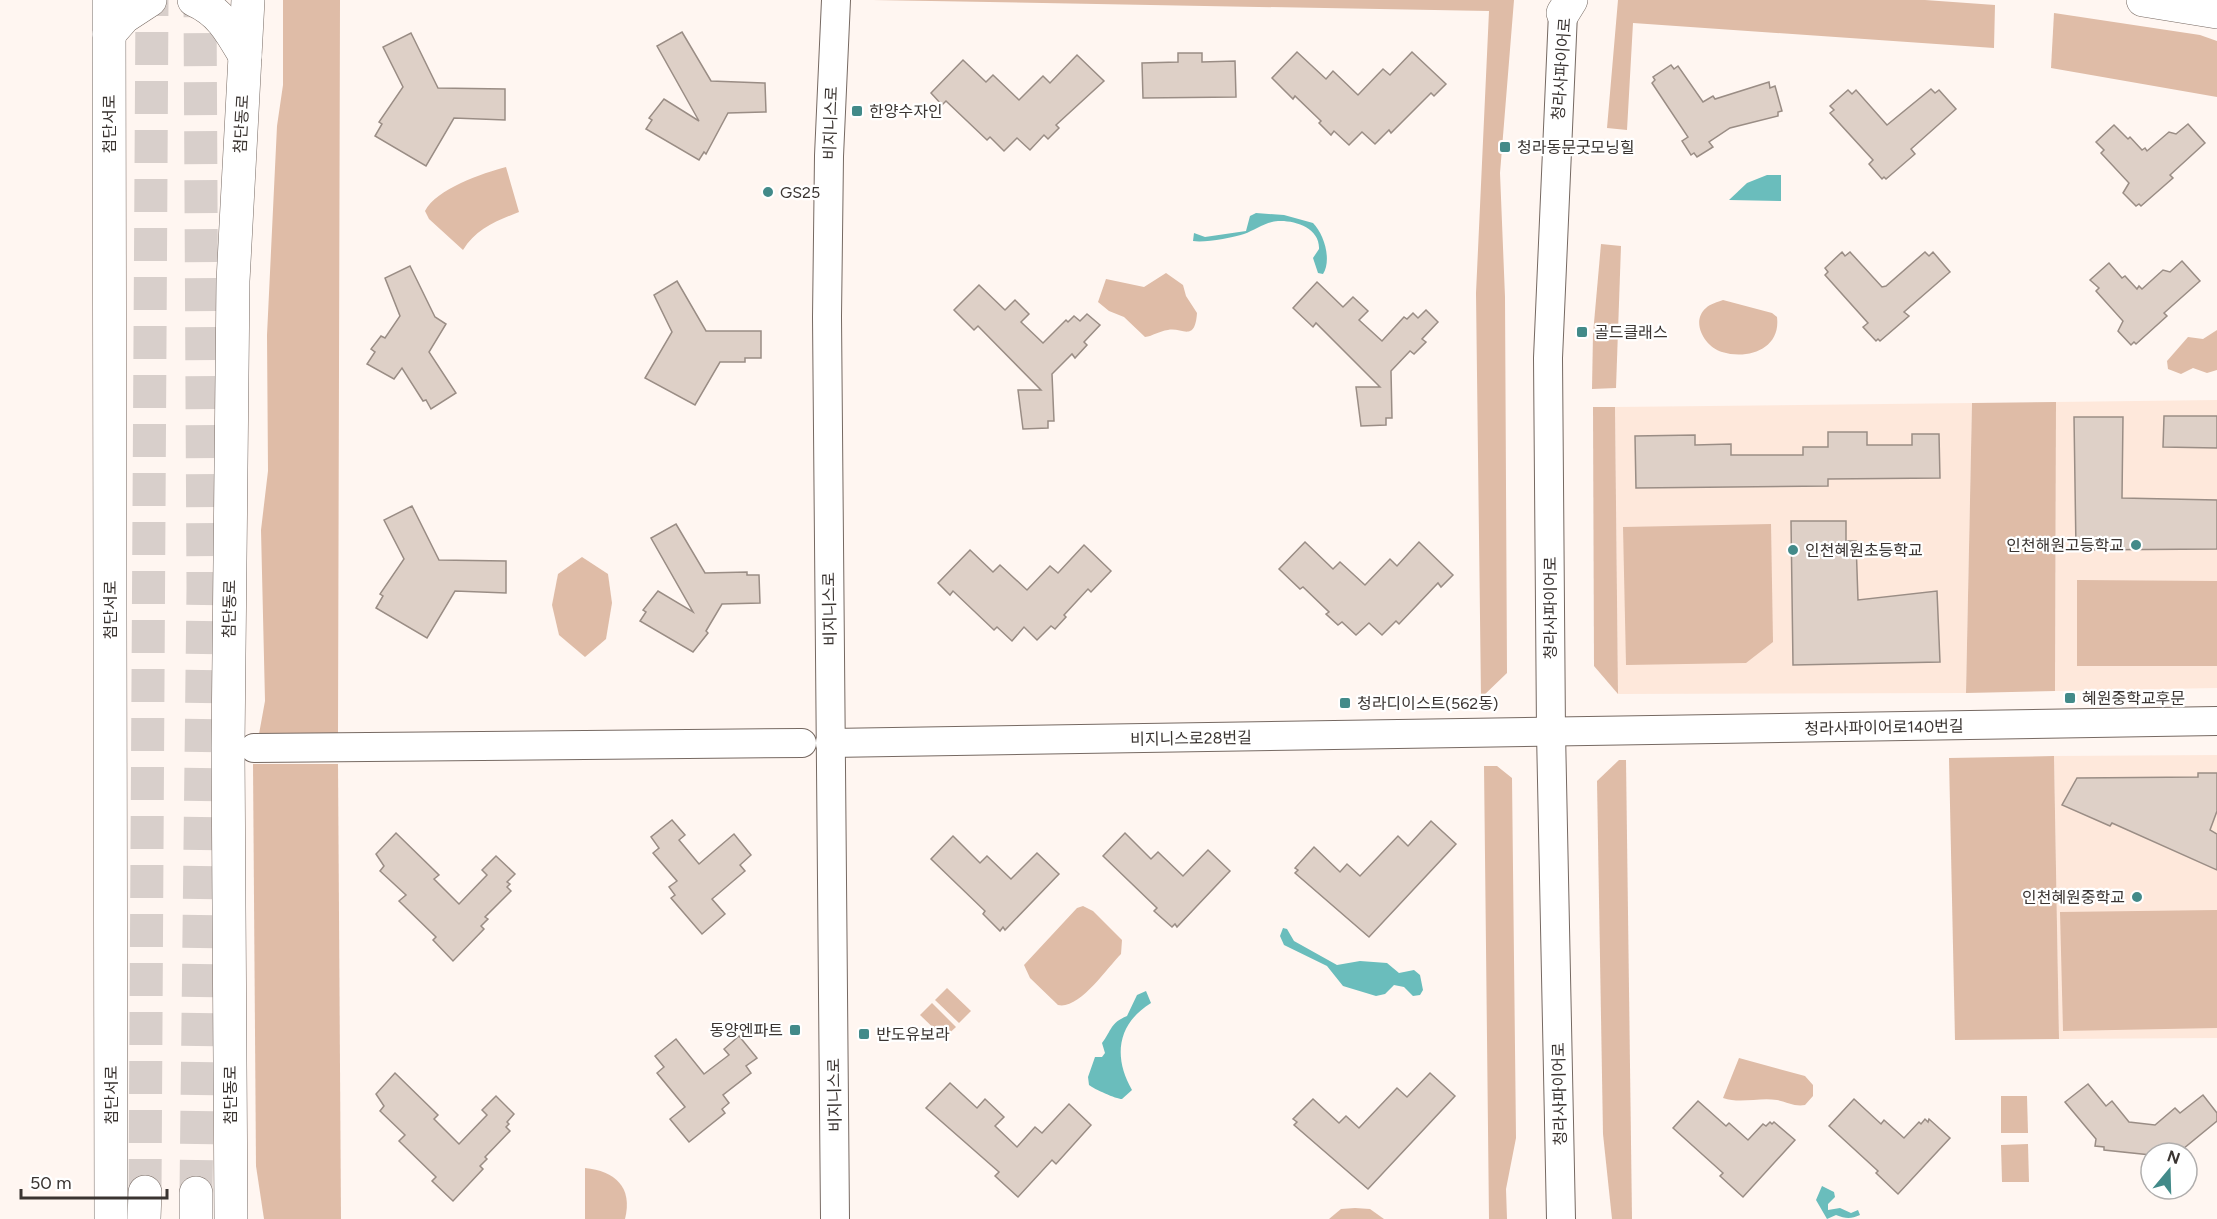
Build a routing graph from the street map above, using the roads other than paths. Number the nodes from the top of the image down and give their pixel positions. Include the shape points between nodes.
1 (109, 0) edge
2 (150, 0) edge
3 (194, 0) edge
4 (248, 0) edge
5 (836, 0) edge
6 (2143, 0) edge
7 (1564, 4) edge
8 (2217, 12) edge
9 (109, 34) junction
10 (245, 56) junction
11 (2217, 721) edge
12 (1551, 732) junction
13 (802, 743) dead end
14 (830, 743) junction
15 (254, 748) dead end
16 (111, 1219) edge
17 (231, 1219) edge
18 (835, 1219) edge
19 (1561, 1219) edge

1 - 9 main road, 첨단서로
2 - 9 main road via 128,13
3 - 10 main road via 220,17
4 - 10 main road, 첨단동로
5 - 14 street, 비지니스로 via 827,317
6 - 8 main road
7 - 12 street, 청라사파이어로 via 1549,318
9 - 16 main road, 첨단서로
10 - 17 main road, 첨단동로 via 232,352 228,748
11 - 12 street, 청라사파이어로140번길
12 - 14 street, 비지니스로28번길
12 - 19 street, 청라사파이어로
13 - 15 street
14 - 18 street, 비지니스로

